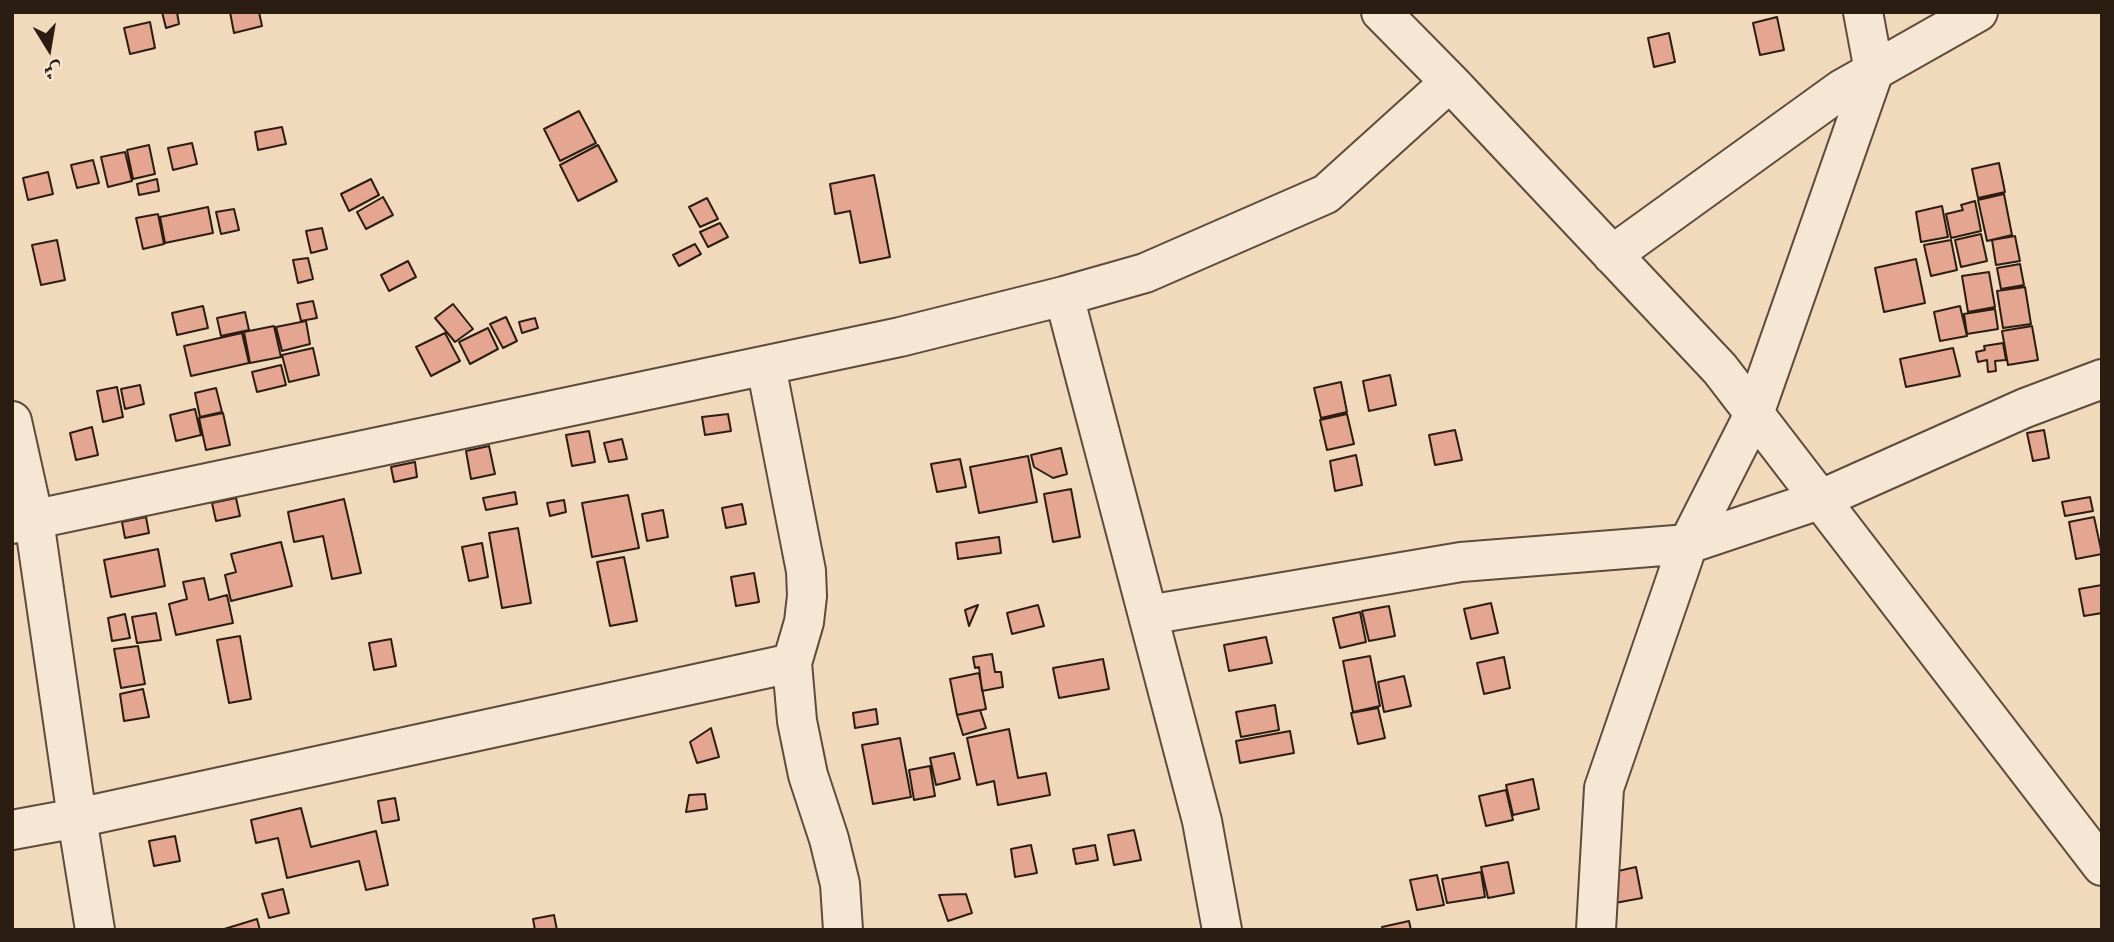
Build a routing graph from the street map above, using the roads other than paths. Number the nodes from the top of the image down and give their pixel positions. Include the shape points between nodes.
1 (1381, 12) edge
2 (1863, 12) edge
3 (1978, 12) edge
4 (1874, 71) junction
5 (1450, 82) junction
6 (1612, 255) junction
7 (1064, 296) junction
8 (766, 366) junction
9 (2102, 379) edge
10 (1754, 414) junction
11 (12, 422) edge
12 (1819, 499) junction
13 (23, 522) edge
14 (1688, 544) junction
15 (1148, 615) junction
16 (792, 663) junction
17 (77, 818) junction
18 (12, 830) edge
19 (2102, 866) edge
20 (95, 930) edge
21 (843, 930) edge
22 (1222, 930) edge
23 (1596, 930) edge

1 - 5 street
2 - 4 street
3 - 4 street
4 - 6 street via 1842,89
4 - 10 street
5 - 6 street
5 - 7 street via 1326,194 1145,273
6 - 10 street via 1720,369
7 - 8 street
7 - 15 street
8 - 13 street
8 - 16 street via 806,570 804,622
9 - 12 street
10 - 12 street
10 - 14 street
11 - 13 street
12 - 14 street
12 - 19 street
13 - 17 street
14 - 15 street via 1461,562
14 - 23 street via 1604,788
15 - 22 street via 1202,821
16 - 17 street
16 - 21 street via 808,775 841,884
17 - 18 street
17 - 20 street

